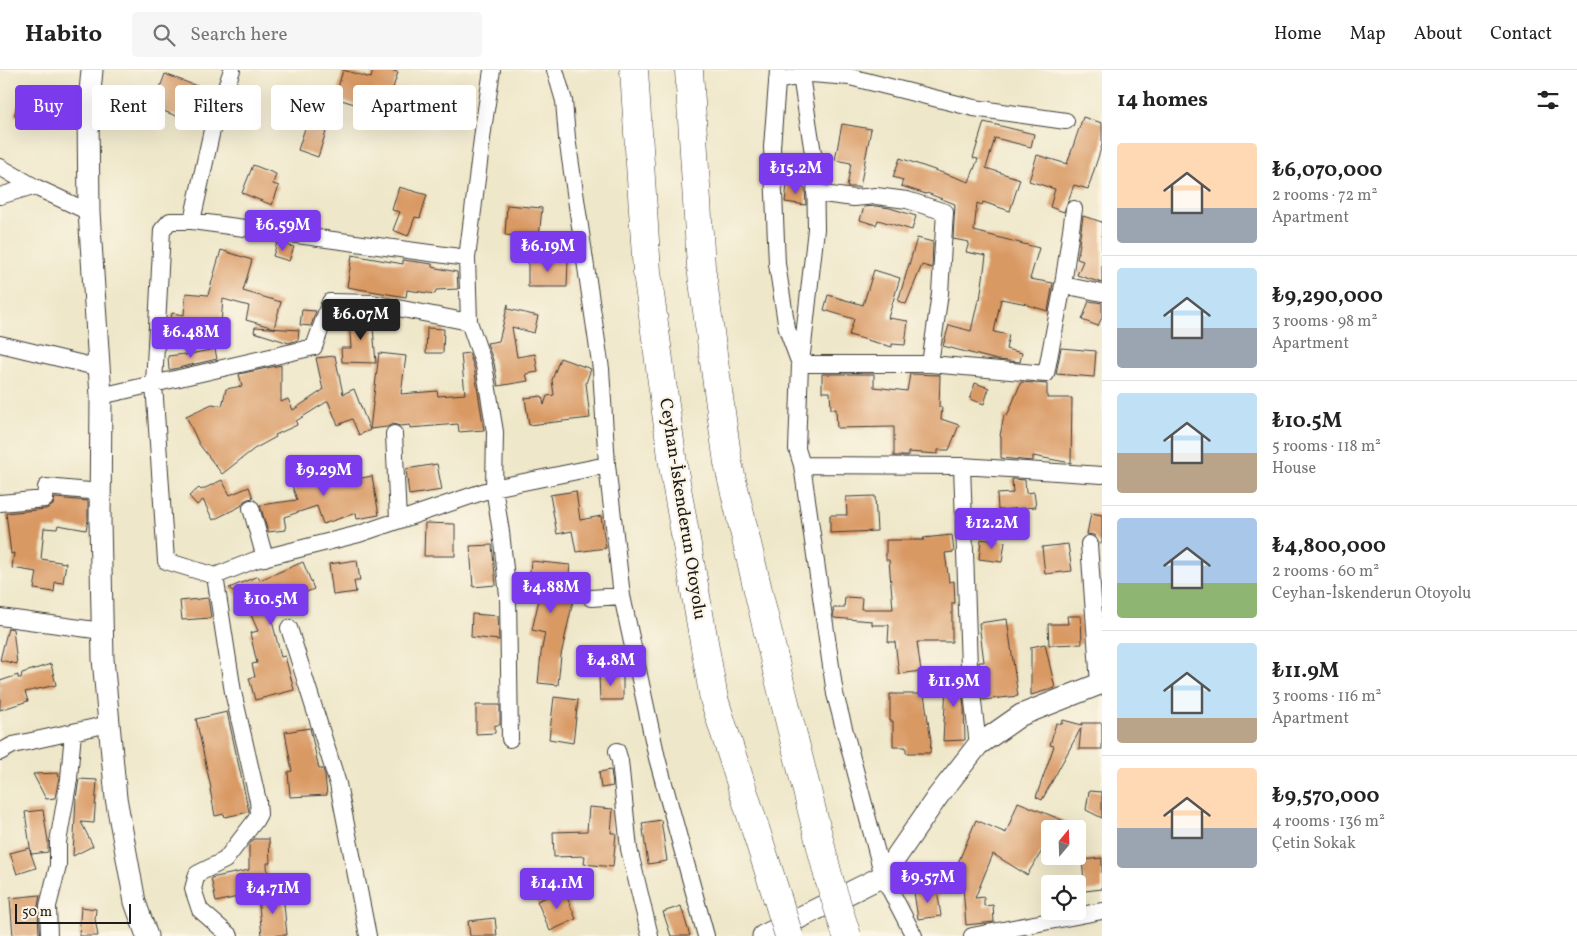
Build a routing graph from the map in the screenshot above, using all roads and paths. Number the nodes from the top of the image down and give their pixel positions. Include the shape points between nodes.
1 (92, 70) edge
2 (232, 70) edge
3 (492, 70) edge
4 (555, 70) edge
5 (618, 70) edge
6 (634, 70) edge
7 (689, 70) edge
8 (777, 76) edge
9 (800, 76) junction
10 (1066, 121) dead end
11 (0, 167) edge
12 (33, 186) junction
13 (815, 193) junction
14 (0, 196) edge
15 (1074, 209) dead end
16 (89, 212) junction
17 (192, 221) junction
18 (467, 258) junction
19 (1063, 285) junction
20 (1102, 293) edge
21 (469, 322) junction
22 (0, 344) edge
23 (800, 364) junction
24 (930, 364) junction
25 (100, 368) junction
26 (154, 384) junction
27 (101, 396) junction
28 (394, 434) dead end
29 (607, 465) junction
30 (802, 465) junction
31 (962, 466) junction
32 (674, 471) junction
33 (1102, 475) edge
34 (494, 488) junction
35 (100, 492) junction
36 (0, 503) edge
37 (251, 508) dead end
38 (398, 520) junction
39 (1089, 544) dead end
40 (265, 558) junction
41 (215, 576) junction
42 (622, 596) junction
43 (591, 598) dead end
44 (0, 617) edge
45 (289, 628) dead end
46 (102, 631) junction
47 (1101, 684) edge
48 (109, 724) junction
49 (73, 732) junction
50 (510, 739) dead end
51 (978, 745) junction
52 (617, 751) dead end
53 (0, 752) edge
54 (883, 876) junction
55 (1102, 911) edge
56 (49, 936) edge
57 (147, 936) edge
58 (230, 936) edge
59 (368, 936) edge
60 (650, 936) edge
61 (706, 936) edge
62 (763, 936) edge
63 (789, 936) edge
64 (847, 936) edge
65 (914, 936) edge
66 (972, 936) edge

1 - 16 street via 88,113
2 - 17 street via 214,121
3 - 18 street
4 - 29 street via 564,101 601,370
5 - 32 highway via 639,277
6 - 32 highway, Ceyhan-İskenderun Otoyolu via 647,272
7 - 64 highway, bridge via 701,267 728,463 829,879
8 - 9 street
8 - 23 street via 772,147 777,264 787,329
9 - 10 street via 850,77 974,108
9 - 13 street via 815,166
11 - 12 street
12 - 14 street
12 - 16 street
13 - 23 street via 816,229
13 - 24 street via 907,200 945,212
15 - 19 street
16 - 25 street
17 - 18 street
17 - 26 street via 170,221 162,230
18 - 21 street
19 - 20 street
19 - 24 street via 1046,374
21 - 26 street via 372,303 330,302 314,347
21 - 34 street via 484,366 495,432
22 - 25 street
23 - 24 street
23 - 30 street via 797,449
25 - 27 street
26 - 27 street
26 - 41 street via 166,562
27 - 35 street
28 - 38 street
29 - 34 street
29 - 42 street
30 - 31 street
30 - 54 street via 835,694
31 - 33 street
31 - 51 street via 968,667
32 - 63 highway, Ceyhan-İskenderun Otoyolu, bridge via 714,699
34 - 38 street
34 - 50 street via 508,596
35 - 36 street via 46,487 45,500
35 - 46 street
37 - 40 street
38 - 40 street via 359,534
39 - 47 street
40 - 41 street
41 - 58 street via 233,692 259,814 225,860 197,874 193,889 200,910
42 - 43 street
42 - 61 street via 657,758
44 - 46 street
45 - 59 street via 338,784
46 - 48 street
47 - 51 street via 1021,715
48 - 49 street
48 - 57 street via 116,798 135,902
49 - 53 street via 12,746
49 - 56 street via 58,842 58,866 48,906
51 - 54 street
52 - 60 street via 629,849
54 - 62 street
54 - 65 street
55 - 66 street

